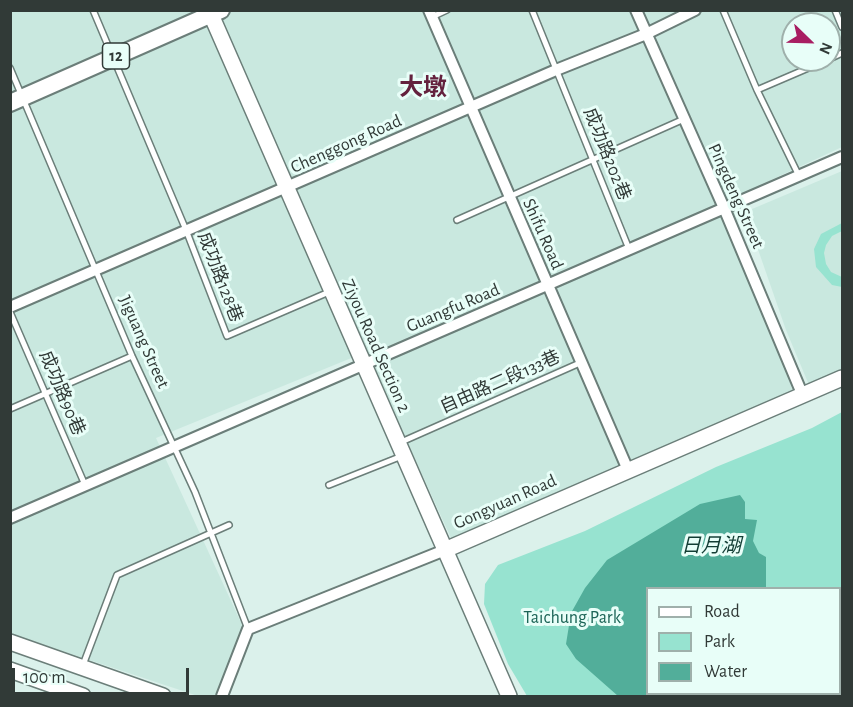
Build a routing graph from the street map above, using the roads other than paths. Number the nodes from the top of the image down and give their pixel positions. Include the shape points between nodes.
1 (93, 10) edge
2 (447, 10) edge
3 (532, 10) edge
4 (636, 10) edge
5 (695, 10) edge
6 (723, 10) edge
7 (835, 10) edge
8 (213, 12) edge
9 (430, 14) edge
10 (843, 27) edge
11 (646, 34) junction
12 (112, 58) junction
13 (10, 68) edge
14 (556, 70) junction
15 (800, 72) edge
16 (757, 90) junction
17 (17, 100) edge
18 (471, 107) junction
19 (684, 119) junction
20 (843, 157) edge
21 (593, 160) junction
22 (799, 176) junction
23 (285, 188) junction
24 (509, 197) junction
25 (724, 208) junction
26 (456, 220) dead end
27 (186, 230) junction
28 (629, 249) junction
29 (96, 271) junction
30 (548, 285) junction
31 (331, 291) junction
32 (10, 307) edge
33 (10, 312) edge
34 (132, 356) junction
35 (582, 362) junction
36 (363, 365) junction
37 (843, 378) edge
38 (46, 393) junction
39 (803, 396) junction
40 (10, 409) edge
41 (174, 447) junction
42 (401, 449) junction
43 (628, 470) junction
44 (85, 485) junction
45 (329, 485) dead end
46 (10, 518) edge
47 (229, 525) dead end
48 (212, 532) junction
49 (445, 550) junction
50 (248, 629) junction
51 (10, 642) edge
52 (82, 667) junction
53 (10, 670) edge
54 (83, 696) edge
55 (163, 696) edge
56 (222, 696) edge
57 (509, 696) edge

1 - 12 lane, 成功路128巷
2 - 9 lane
3 - 14 lane, 成功路202巷
4 - 11 street, Pingdeng Street
5 - 11 street, Chenggong Road
6 - 16 lane
7 - 10 lane
8 - 12 main road, 12
8 - 23 main road, Ziyou Road Section 2
9 - 18 street, Shifu Road
11 - 14 street, Chenggong Road
11 - 19 street, Pingdeng Street
12 - 17 main road, 12
12 - 27 lane, 成功路128巷
13 - 17 lane, Jiguang Street
14 - 18 street, Chenggong Road
14 - 21 lane, 成功路202巷
15 - 16 lane
16 - 22 lane
17 - 29 lane, Jiguang Street
18 - 23 street, Chenggong Road
18 - 24 street, Shifu Road
19 - 21 lane
19 - 25 street, Pingdeng Street
20 - 22 street, Guangfu Road
21 - 24 lane
21 - 28 lane, 成功路202巷
22 - 25 street, Guangfu Road
23 - 27 street, Chenggong Road
23 - 31 main road, Ziyou Road Section 2
24 - 26 lane
24 - 30 street, Shifu Road
25 - 28 street, Guangfu Road
25 - 39 street, Pingdeng Street
27 - 29 street, Chenggong Road
27 - 31 lane, 成功路128巷 via 227,336
28 - 30 street, Guangfu Road
29 - 32 street, Chenggong Road
29 - 34 lane, Jiguang Street
30 - 35 street, Shifu Road
30 - 36 street, Guangfu Road
31 - 36 main road, Ziyou Road Section 2
33 - 38 lane, 成功路90巷
34 - 38 lane
34 - 41 lane, Jiguang Street
35 - 42 lane, 自由路二段133巷
35 - 43 street, Shifu Road
36 - 41 street, Guangfu Road
36 - 42 main road, Ziyou Road Section 2
37 - 39 main road, Gongyuan Road
38 - 40 lane
38 - 44 lane, 成功路90巷
39 - 43 main road, Gongyuan Road
41 - 44 street, Guangfu Road
41 - 48 lane, Jiguang Street
42 - 45 lane, 自由路二段133巷
42 - 49 main road, Ziyou Road Section 2
43 - 49 main road, Gongyuan Road
44 - 46 street, Guangfu Road
47 - 48 lane
48 - 50 lane, Jiguang Street
48 - 52 lane via 117,575
49 - 50 street, Gongyuan Road
49 - 57 main road, Ziyou Road Section 2
50 - 56 street
51 - 52 main road
52 - 55 main road
53 - 54 main road

